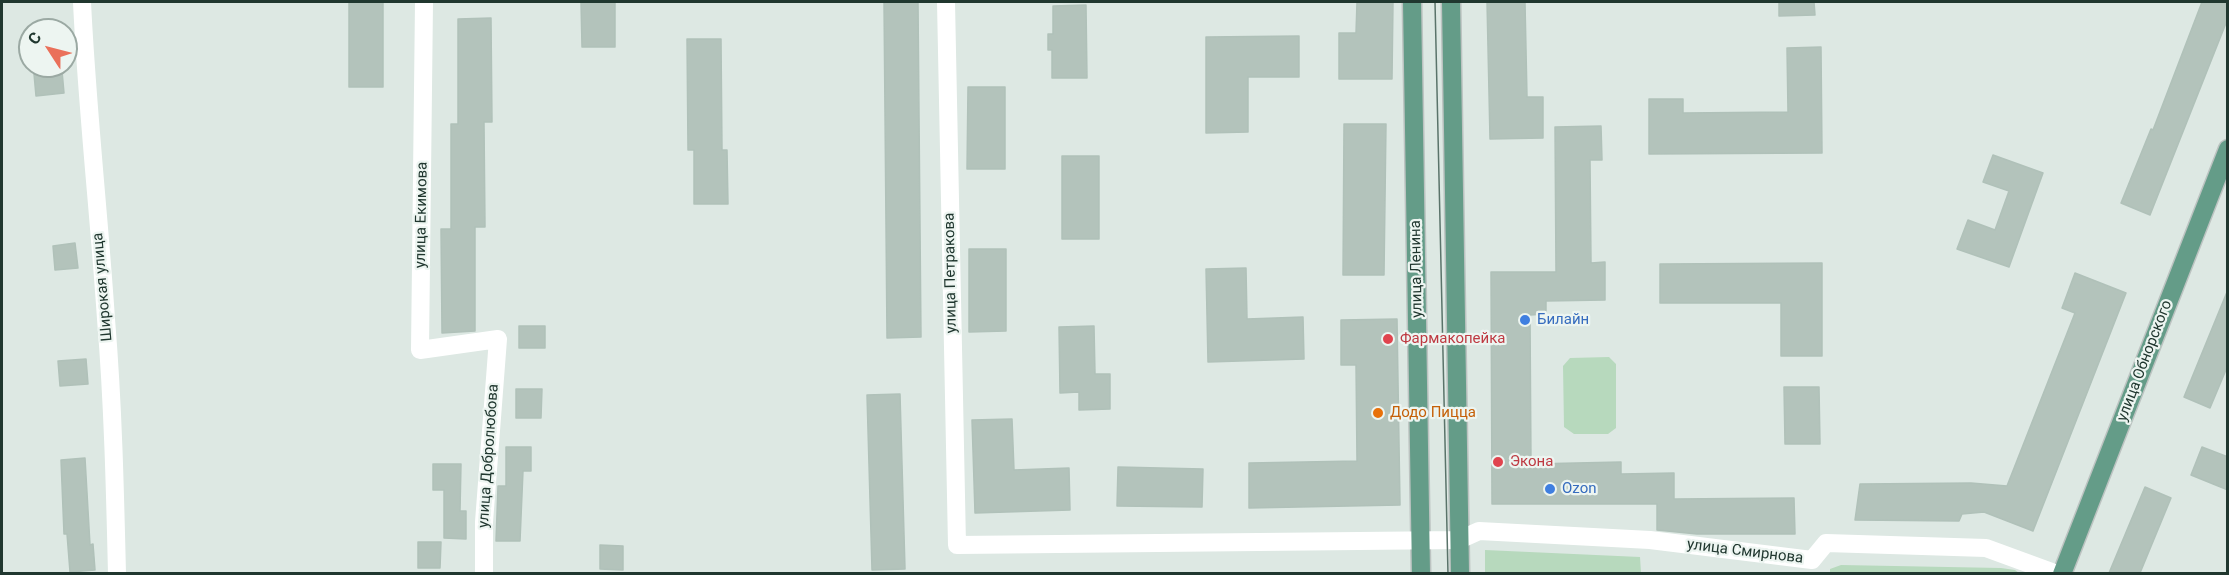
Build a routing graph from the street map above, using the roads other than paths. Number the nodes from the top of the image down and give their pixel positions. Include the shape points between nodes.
1 (82, 2) edge
2 (424, 2) edge
3 (946, 2) edge
4 (1412, 2) edge
5 (1450, 2) edge
6 (2228, 149) edge
7 (498, 339) joint
8 (1421, 539) junction
9 (1459, 540) junction
10 (957, 545) joint
11 (1811, 567) edge
12 (117, 573) edge
13 (484, 573) edge
14 (1421, 573) edge
15 (1460, 573) edge
16 (2057, 573) edge
17 (2062, 573) edge

1 - 12 street, Широкая улица via 106,318
2 - 7 street, улица Екимова via 420,350
3 - 10 street, улица Петракова
4 - 8 main road, улица Ленина
5 - 9 main road
6 - 17 main road, улица Обнорского
7 - 13 street, улица Добролюбова
8 - 9 street, улица Смирнова
8 - 10 street, улица Смирнова
8 - 14 main road, улица Ленина
9 - 11 street, улица Смирнова via 1479,531 1650,540
9 - 15 main road
11 - 16 street, улица Смирнова via 1826,543 1986,548

